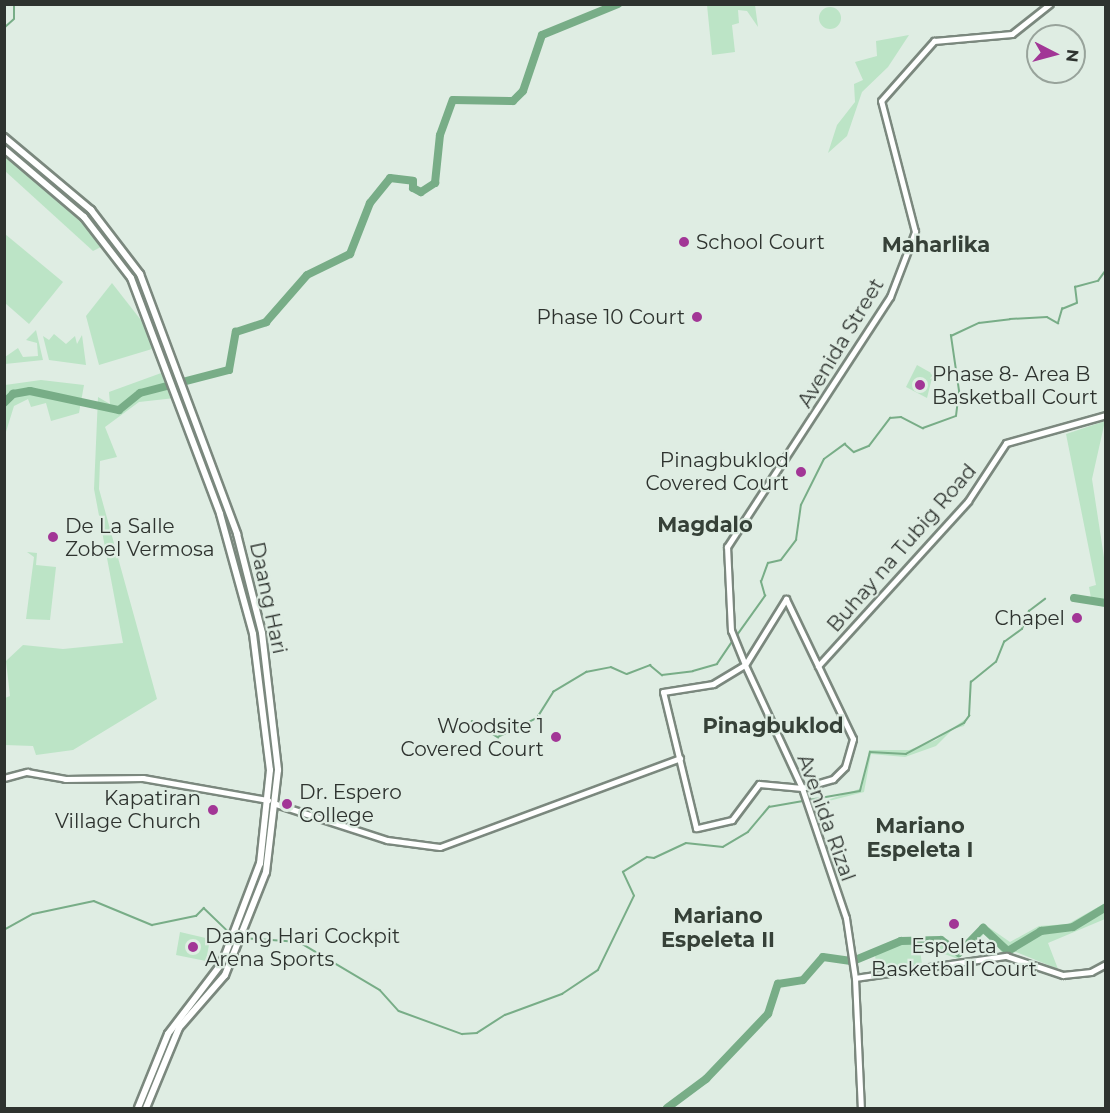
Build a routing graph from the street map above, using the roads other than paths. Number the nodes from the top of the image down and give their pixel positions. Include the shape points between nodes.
1 (1050, 4) edge
2 (4, 137) edge
3 (4, 148) edge
4 (174, 373) junction
5 (182, 395) junction
6 (1106, 416) edge
7 (727, 547) joint
8 (745, 665) junction
9 (818, 666) junction
10 (680, 758) junction
11 (4, 778) edge
12 (802, 788) junction
13 (268, 801) junction
14 (276, 804) junction
15 (1106, 964) edge
16 (855, 978) junction
17 (160, 1062) junction
18 (138, 1108) edge
19 (146, 1108) edge
20 (861, 1108) edge

1 - 7 street, Avenida Street via 1020,31 977,40 934,41 881,101 915,232 909,250 890,297
2 - 4 main road, Daang Hari via 81,201 130,257 154,304
3 - 4 main road, Daang Hari via 75,207 117,256
4 - 5 main road, Daang Hari
5 - 13 main road, Daang Hari via 245,597 269,758
5 - 14 main road, Daang Hari via 257,607 278,760
6 - 9 main road, Buhay na Tubig Road via 1006,443 968,501
7 - 8 street, Avenida Rizal via 733,635
8 - 9 main road via 786,598
8 - 10 main road via 713,684 663,692
8 - 12 main road, Avenida Rizal
9 - 12 main road via 853,739 838,774
10 - 12 main road via 696,828 732,820 759,784
10 - 14 main road via 440,847 387,840
11 - 13 street via 27,772 65,779 143,778
12 - 16 main road, Avenida Rizal via 846,918
13 - 17 main road, Daang Hari via 260,863 236,927 213,979 173,1025
14 - 17 main road, Daang Hari via 266,872 236,949 220,982 179,1028
15 - 16 street via 1091,972 1063,975 1006,956
16 - 20 main road, Avenida Rizal
17 - 18 main road, Daang Hari
17 - 19 main road, Daang Hari

